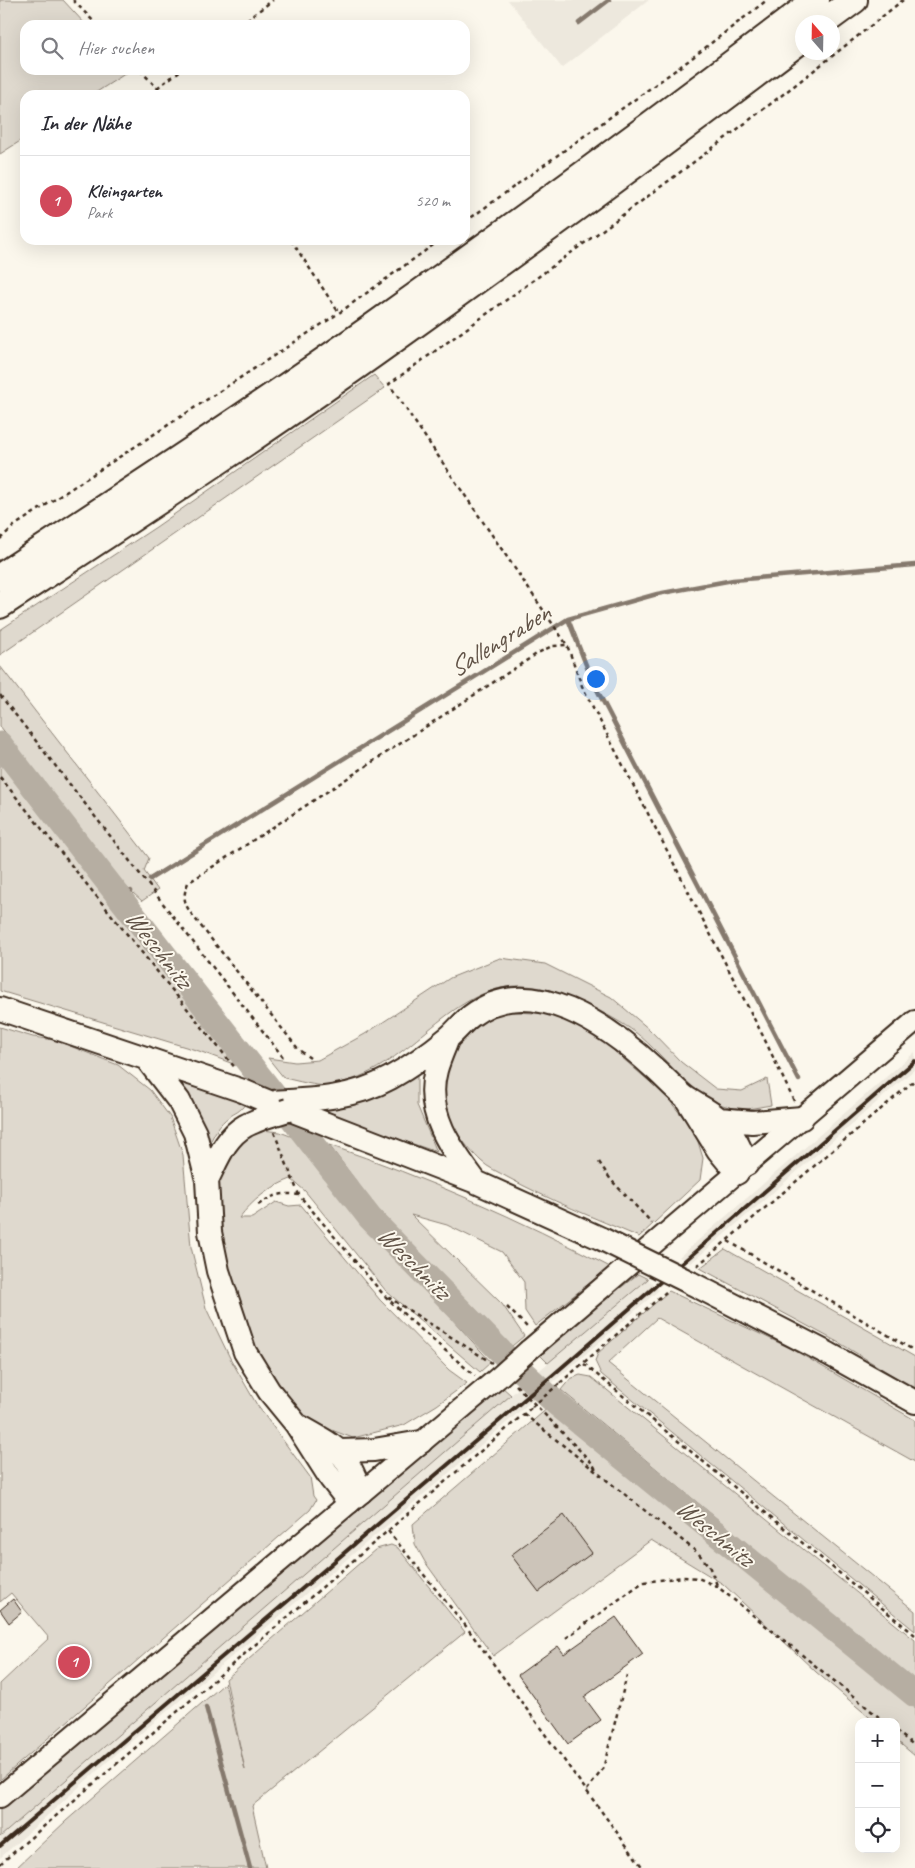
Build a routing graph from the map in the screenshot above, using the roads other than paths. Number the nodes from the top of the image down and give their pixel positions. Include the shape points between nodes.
1 (816, 0) edge
2 (854, 0) edge
3 (834, 15) edge
4 (795, 44) edge
5 (0, 577) edge
6 (0, 605) edge
7 (0, 1009) edge
8 (915, 1020) edge
9 (448, 1038) junction
10 (146, 1058) junction
11 (685, 1097) junction
12 (272, 1114) junction
13 (719, 1118) junction
14 (802, 1118) junction
15 (742, 1169) junction
16 (207, 1180) junction
17 (476, 1182) junction
18 (915, 1402) edge
19 (296, 1424) junction
20 (421, 1442) junction
21 (340, 1451) junction
22 (355, 1497) junction
23 (0, 1797) edge

1 - 5 highway via 649,127 374,325
2 - 3 highway
4 - 6 highway via 388,344 216,463
7 - 10 main road
8 - 14 street
9 - 11 main road via 471,1016 490,1006 513,1000 540,1000 613,1033
9 - 12 main road via 389,1079 357,1092
9 - 17 main road via 436,1071 435,1106 450,1147
10 - 12 main road, bridge via 240,1081
10 - 16 main road via 189,1118
11 - 13 main road
11 - 15 main road via 718,1150
12 - 16 main road via 243,1127 232,1136
12 - 17 main road via 338,1129
13 - 14 main road via 752,1122
13 - 15 main road via 734,1136
14 - 15 street
15 - 20 street, bridge
16 - 19 main road via 210,1232 229,1310 245,1352 268,1391
17 - 18 main road, bridge via 691,1277
19 - 21 main road
19 - 22 main road via 331,1479
20 - 21 main road via 374,1450
20 - 22 street
21 - 22 main road via 350,1465
22 - 23 street

